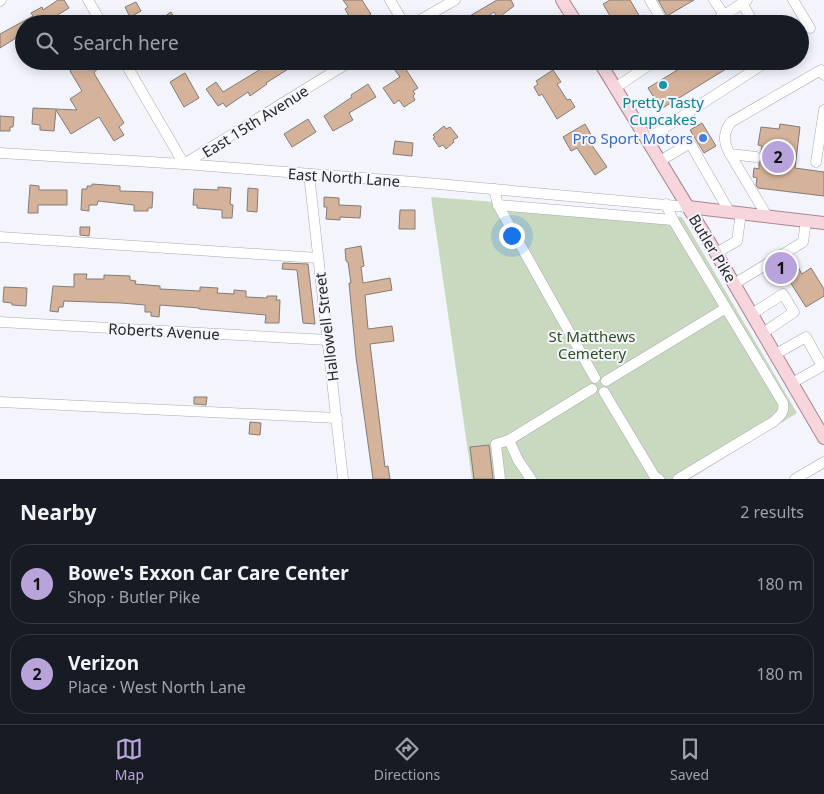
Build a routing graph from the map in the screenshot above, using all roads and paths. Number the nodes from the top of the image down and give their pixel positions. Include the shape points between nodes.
1 (88, 0) edge
2 (390, 0) edge
3 (455, 0) edge
4 (562, 0) edge
5 (650, 0) edge
6 (714, 0) edge
7 (793, 0) edge
8 (744, 2) edge
9 (97, 15) edge
10 (399, 15) edge
11 (429, 15) edge
12 (571, 15) edge
13 (659, 15) edge
14 (723, 15) edge
15 (725, 15) edge
16 (750, 15) edge
17 (802, 15) edge
18 (129, 70) edge
19 (337, 70) edge
20 (604, 70) edge
21 (635, 70) edge
22 (754, 70) edge
23 (824, 75) edge
24 (615, 88) junction
25 (824, 110) edge
26 (647, 139) junction
27 (0, 153) edge
28 (730, 154) junction
29 (756, 157) dead end
30 (660, 161) junction
31 (816, 162) dead end
32 (184, 164) junction
33 (309, 174) junction
34 (494, 189) junction
35 (666, 204) junction
36 (498, 205) junction
37 (688, 207) junction
38 (735, 212) junction
39 (767, 216) junction
40 (674, 220) junction
41 (806, 221) junction
42 (824, 223) edge
43 (0, 237) edge
44 (716, 253) junction
45 (318, 258) junction
46 (734, 284) junction
47 (726, 308) junction
48 (752, 314) junction
49 (0, 322) edge
50 (763, 333) junction
51 (328, 340) junction
52 (776, 354) junction
53 (823, 365) edge
54 (595, 378) junction
55 (792, 383) junction
56 (605, 386) junction
57 (592, 389) junction
58 (0, 402) edge
59 (337, 418) junction
60 (824, 438) edge
61 (509, 440) junction
62 (824, 462) edge
63 (343, 479) edge
64 (500, 479) edge
65 (531, 479) edge
66 (659, 479) edge
67 (678, 479) edge
68 (795, 479) edge

1 - 9 street
2 - 10 street
3 - 11 street
4 - 12 main road
5 - 13 street
6 - 14 street
7 - 17 street
8 - 15 street
8 - 16 street
18 - 32 street
19 - 32 street, East 15th Avenue
20 - 24 main road, Butler Pike
21 - 24 street
22 - 26 street
23 - 28 street via 821,70 731,122 725,134
24 - 26 main road, Butler Pike
25 - 31 street
26 - 30 main road, Butler Pike
27 - 32 street, East North Lane
28 - 29 street
28 - 39 street
30 - 37 main road, Butler Pike
30 - 38 street via 690,143
32 - 33 street, East North Lane
33 - 34 street, East North Lane
33 - 45 street, Hallowell Street
34 - 35 street, East North Lane
34 - 36 street
35 - 37 street, East North Lane
35 - 40 street
36 - 40 street
36 - 54 street
37 - 38 main road
37 - 44 main road, Butler Pike
38 - 39 main road
38 - 44 street via 737,241
39 - 41 main road
40 - 47 street
41 - 42 main road
41 - 46 street via 803,242
43 - 45 street
44 - 46 main road, Butler Pike
45 - 51 street, Hallowell Street
46 - 48 main road, Butler Pike
47 - 56 street
47 - 67 street via 784,408 773,422
48 - 50 main road, Butler Pike
48 - 50 street via 783,294 794,312
49 - 51 street, Roberts Avenue
50 - 52 main road, Butler Pike
51 - 59 street, Hallowell Street
52 - 53 street via 806,337
52 - 55 main road, Butler Pike
53 - 55 street
54 - 56 street via 601,377
54 - 57 street via 591,383
55 - 60 main road, Butler Pike
56 - 57 street via 598,393
56 - 66 street
57 - 61 street
58 - 59 street
59 - 63 street, Hallowell Street
61 - 64 street via 496,444
61 - 65 street
62 - 68 street

